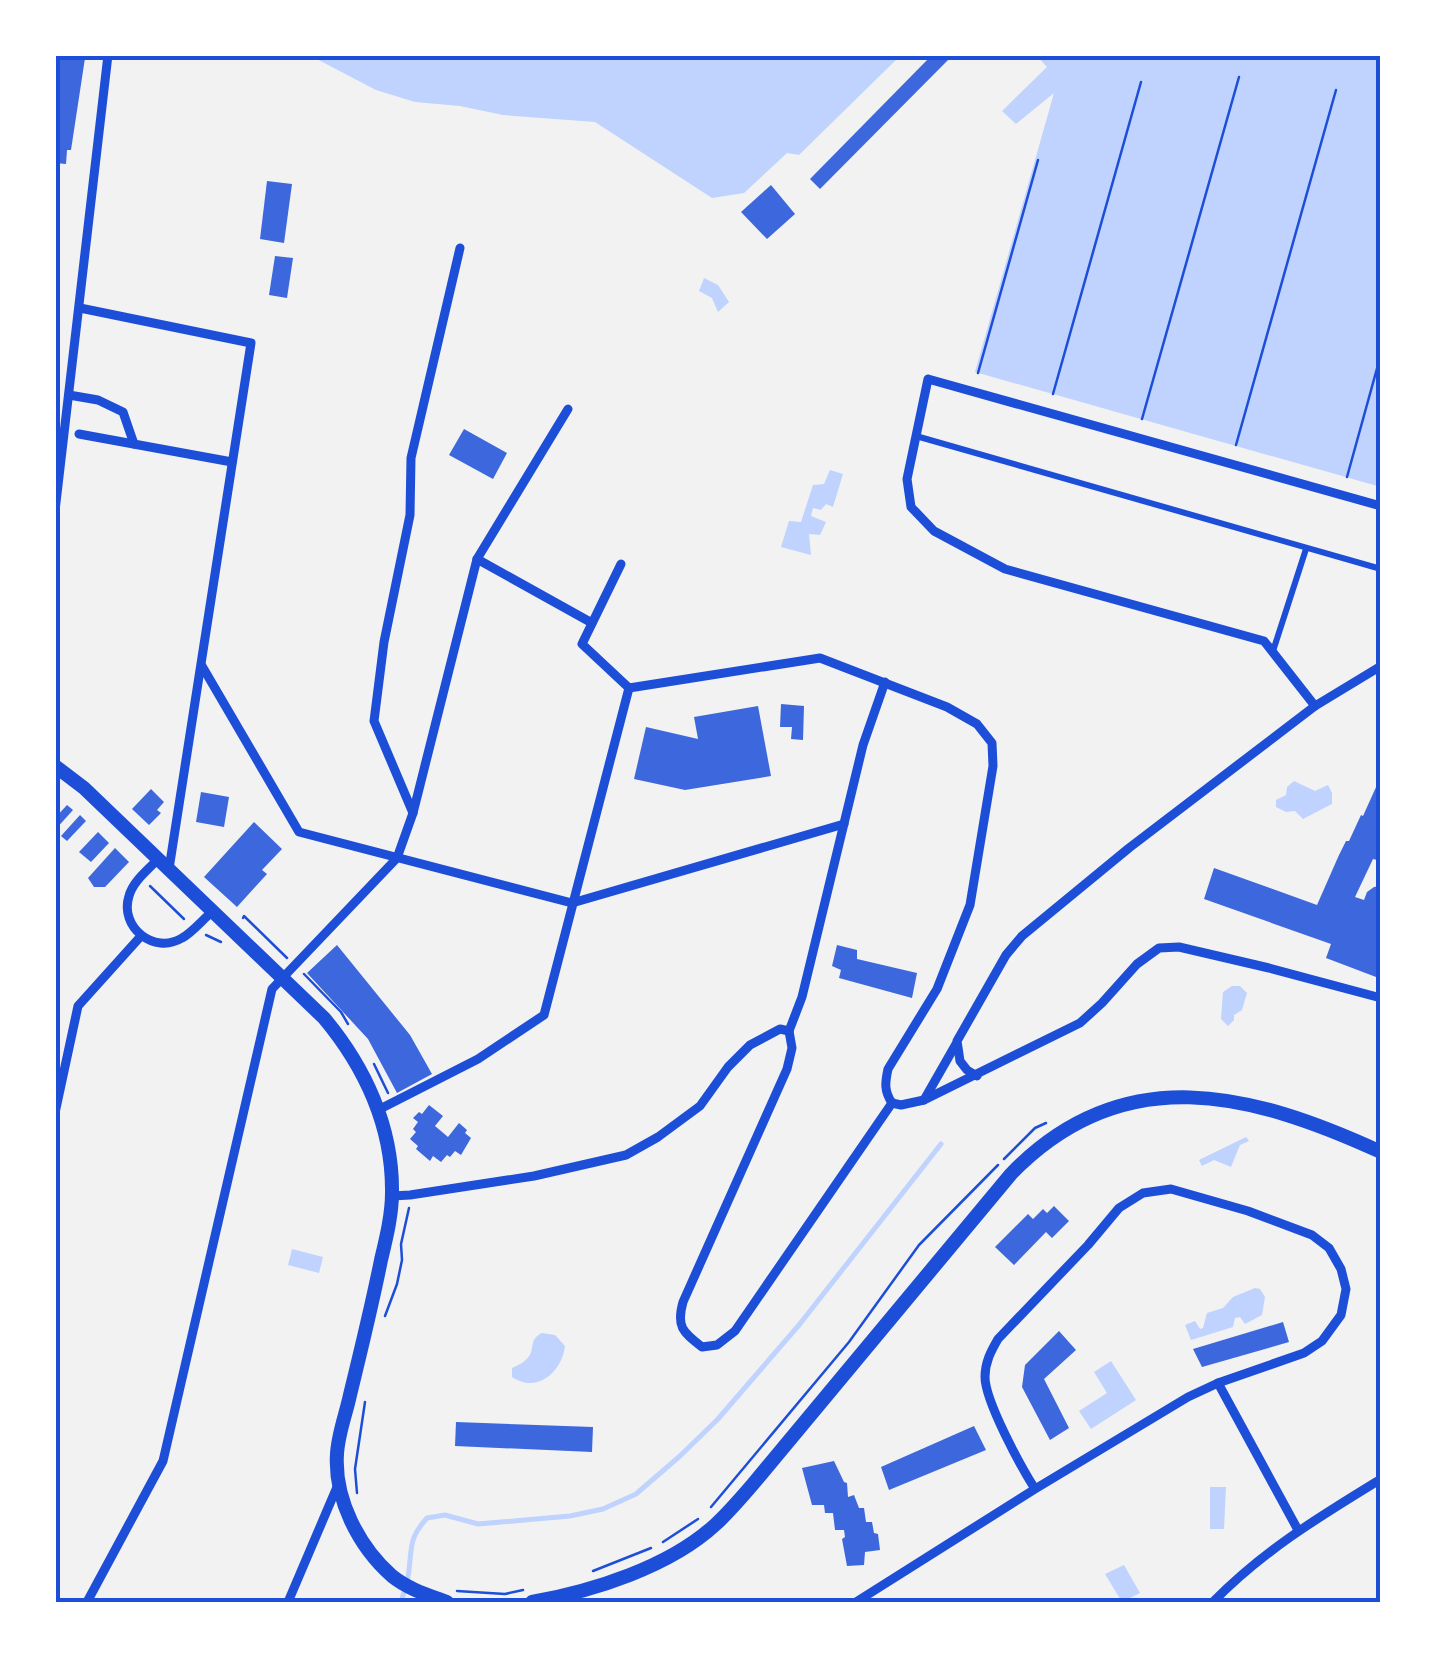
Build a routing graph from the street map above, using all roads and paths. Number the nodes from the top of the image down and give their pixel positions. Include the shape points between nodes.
1 (108, 55) edge
2 (1239, 77) dead end
3 (1141, 82) dead end
4 (1336, 90) dead end
5 (1038, 160) dead end
6 (460, 248) dead end
7 (80, 308) junction
8 (1381, 354) edge
9 (978, 373) dead end
10 (1053, 394) dead end
11 (69, 395) junction
12 (568, 409) dead end
13 (1142, 419) dead end
14 (79, 434) dead end
15 (916, 436) junction
16 (134, 444) junction
17 (1236, 446) dead end
18 (232, 462) junction
19 (1346, 477) dead end
20 (1381, 506) edge
21 (55, 511) edge
22 (1306, 549) junction
23 (477, 558) junction
24 (621, 564) dead end
25 (1381, 569) edge
26 (592, 623) junction
27 (1272, 652) junction
28 (202, 666) junction
29 (1381, 666) edge
30 (885, 682) junction
31 (629, 688) junction
32 (1315, 706) junction
33 (55, 766) edge
34 (413, 813) junction
35 (844, 824) junction
36 (397, 858) junction
37 (163, 864) junction
38 (141, 878) junction
39 (572, 903) junction
40 (212, 912) junction
41 (194, 928) junction
42 (232, 929) junction
43 (142, 936) junction
44 (294, 964) junction
45 (282, 977) junction
46 (1381, 998) edge
47 (350, 1027) dead end
48 (789, 1032) junction
49 (957, 1041) junction
50 (371, 1059) dead end
51 (977, 1076) junction
52 (924, 1100) junction
53 (892, 1103) junction
54 (386, 1107) junction
55 (55, 1113) edge
56 (1381, 1152) edge
57 (392, 1196) junction
58 (410, 1196) junction
59 (383, 1320) dead end
60 (1218, 1383) junction
61 (364, 1404) dead end
62 (1381, 1479) edge
63 (338, 1484) junction
64 (1035, 1489) junction
65 (358, 1500) dead end
66 (1298, 1530) junction
67 (440, 1600) edge
68 (87, 1602) edge
69 (288, 1602) edge
70 (532, 1602) edge
71 (856, 1602) edge
72 (1212, 1602) edge

1 - 7 street
2 - 13 path
3 - 10 path
4 - 17 path
5 - 9 path
6 - 34 street via 412,458 410,515 374,721
7 - 11 street
7 - 18 street via 251,343
8 - 19 path
11 - 16 street via 123,412
11 - 21 street
12 - 23 street
14 - 16 street
15 - 20 street via 928,380
15 - 22 street
15 - 27 street via 907,479 912,506 934,531 1005,569 1264,641
16 - 18 street
18 - 28 street
22 - 25 street
22 - 27 street
23 - 26 street
23 - 34 street
24 - 26 street
26 - 31 street via 582,644
27 - 32 street
28 - 36 street via 300,832
28 - 37 street
29 - 32 street
30 - 31 street via 820,658
30 - 35 street
30 - 53 street via 977,724 992,744 993,766 970,905 937,988 888,1069
31 - 39 street
32 - 49 street via 1022,936
33 - 37 main road
34 - 36 street
35 - 39 street
35 - 48 street
36 - 39 street
36 - 44 street
37 - 38 street
37 - 40 main road
38 - 41 path
38 - 43 street via 127,908
39 - 54 street via 544,1015
40 - 41 street
40 - 42 main road
41 - 42 path via 221,943
41 - 43 street via 166,944
42 - 44 path via 244,916
42 - 45 main road
43 - 55 street via 78,1006
44 - 45 street
44 - 47 path
45 - 54 main road via 324,1018
45 - 68 street via 272,989 164,1461
46 - 51 street via 1159,948 1080,1022
48 - 53 street via 787,1069 679,1316 683,1332 702,1347 718,1345 735,1330
48 - 58 street via 780,1029 750,1045 700,1106 626,1155
49 - 51 street via 960,1060
49 - 52 street
50 - 54 path
51 - 52 street
52 - 53 street
54 - 57 main road
56 - 70 main road via 1257,1105 1212,1098 1139,1102 1074,1124 1011,1174 715,1526 654,1564
57 - 58 street
57 - 63 main road via 337,1451
58 - 59 path via 397,1284
60 - 64 street
60 - 64 street via 1322,1341 1341,1315 1341,1269 1312,1235 1171,1189 1143,1192 1119,1208 990,1353 990,1399
60 - 66 street
61 - 65 path
62 - 66 street
63 - 67 main road via 355,1528 383,1566
63 - 69 street
64 - 71 street
66 - 72 street

